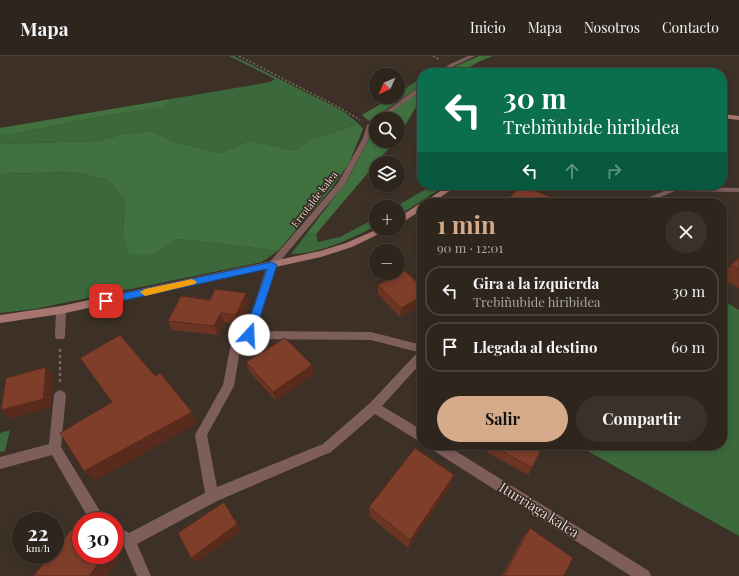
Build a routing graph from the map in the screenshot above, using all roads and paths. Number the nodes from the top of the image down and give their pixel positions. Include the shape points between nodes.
1 (238, 56) edge
2 (472, 56) edge
3 (448, 68) edge
4 (417, 91) edge
5 (388, 112) edge
6 (727, 117) edge
7 (739, 118) edge
8 (369, 120) edge
9 (369, 132) edge
10 (727, 189) edge
11 (446, 190) edge
12 (667, 190) edge
13 (739, 190) edge
14 (434, 198) edge
15 (650, 198) edge
16 (417, 209) edge
17 (405, 217) edge
18 (369, 236) edge
19 (272, 265) junction
20 (61, 310) junction
21 (0, 319) edge
22 (249, 335) junction
23 (60, 336) joint
24 (417, 348) edge
25 (417, 360) edge
26 (60, 395) joint
27 (374, 407) junction
28 (417, 434) edge
29 (55, 448) junction
30 (443, 450) edge
31 (0, 463) edge
32 (212, 496) junction
33 (92, 512) edge
34 (124, 538) edge
35 (129, 541) junction
36 (144, 576) edge
37 (644, 576) edge

1 - 8 path
2 - 3 street
4 - 5 street
6 - 7 street
9 - 19 street, Errotalde kalea via 341,184
10 - 13 street
11 - 14 street
12 - 15 street
16 - 17 street
18 - 19 street via 320,254
19 - 20 street
19 - 22 street
20 - 21 street
20 - 23 street
22 - 24 street via 371,336
22 - 32 street via 235,348 228,386 201,435
23 - 26 path
25 - 27 street
26 - 29 street
27 - 28 street
27 - 32 street via 327,448
29 - 31 street
29 - 33 street
30 - 37 street, Iturriaga kalea
32 - 35 street
34 - 35 street
35 - 36 street

